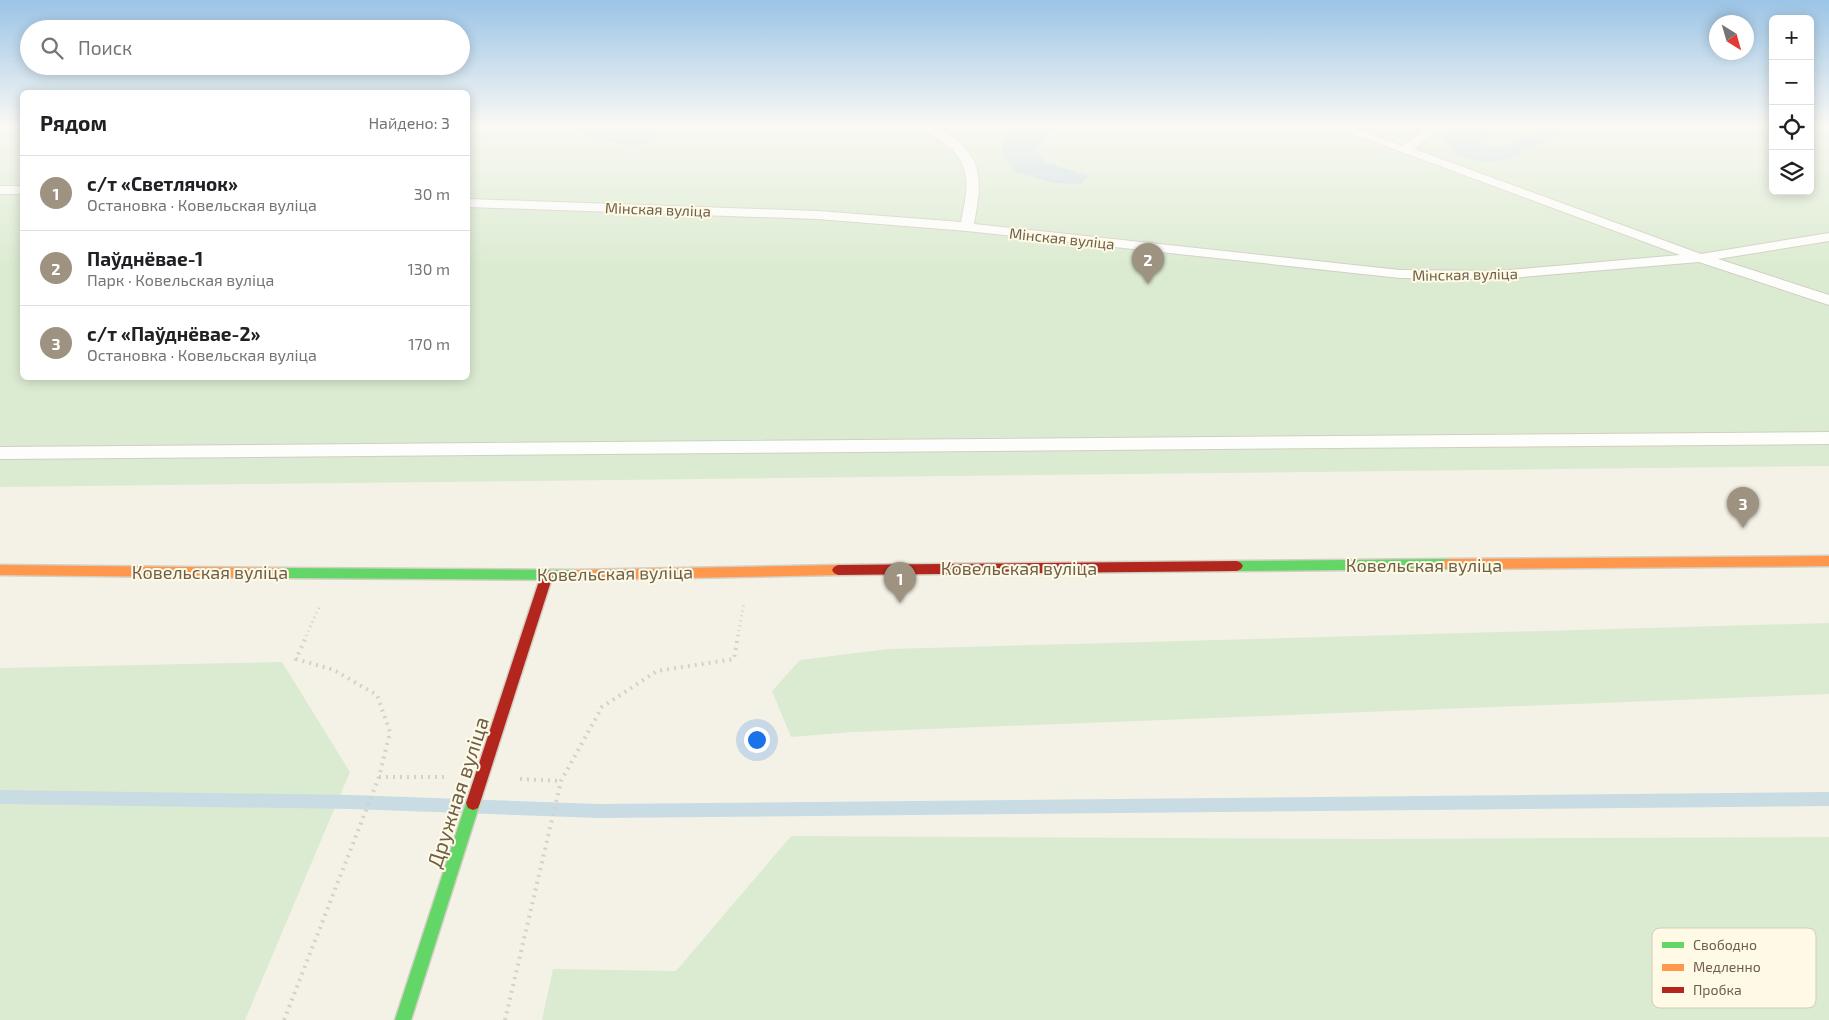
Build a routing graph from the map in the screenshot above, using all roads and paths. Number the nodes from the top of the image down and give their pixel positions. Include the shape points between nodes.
1 (973, 173) edge
2 (1466, 173) edge
3 (0, 190) edge
4 (20, 190) edge
5 (470, 203) edge
6 (967, 227) junction
7 (1829, 237) edge
8 (1700, 258) junction
9 (1829, 300) edge
10 (1829, 438) edge
11 (0, 453) edge
12 (1829, 561) edge
13 (0, 570) edge
14 (750, 570) junction
15 (334, 573) junction
16 (547, 575) junction
17 (284, 1020) edge
18 (403, 1020) edge
19 (504, 1020) edge

1 - 6 lane
2 - 8 lane
3 - 4 lane
5 - 6 lane, Мінская вуліца via 818,215
6 - 8 lane, Мінская вуліца via 1400,274 1498,275
7 - 8 lane
8 - 9 lane, Мінская вуліца
10 - 11 lane
12 - 14 main road, Ковельская вуліца
13 - 15 main road, Ковельская вуліца
14 - 16 main road, Ковельская вуліца
14 - 19 path via 734,659 657,671 649,676 602,707 570,764 561,781
15 - 16 main road, Ковельская вуліца
15 - 17 path via 296,659 334,670 377,695 390,732 379,777
16 - 18 main road, Дружная вуліца

